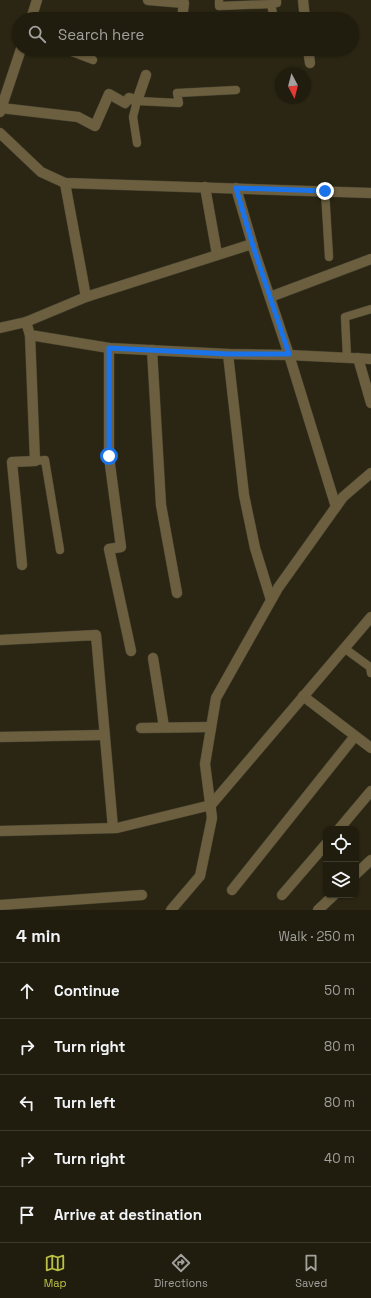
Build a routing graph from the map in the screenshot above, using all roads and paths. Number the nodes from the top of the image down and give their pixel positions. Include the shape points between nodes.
1 (37, 0) edge
2 (148, 0) edge
3 (219, 0) edge
4 (303, 0) edge
5 (274, 2) edge
6 (33, 12) edge
7 (183, 12) edge
8 (304, 12) edge
9 (19, 56) edge
10 (82, 56) edge
11 (309, 56) edge
12 (93, 60) dead end
13 (310, 63) dead end
14 (146, 75) dead end
15 (236, 90) dead end
16 (137, 101) junction
17 (1, 110) edge
18 (0, 133) edge
19 (137, 143) dead end
20 (65, 183) junction
21 (205, 187) junction
22 (236, 188) junction
23 (325, 191) junction
24 (371, 193) edge
25 (253, 246) junction
26 (217, 254) junction
27 (329, 258) dead end
28 (371, 259) edge
29 (86, 297) junction
30 (270, 297) junction
31 (371, 308) edge
32 (26, 322) junction
33 (0, 328) edge
34 (30, 335) junction
35 (109, 348) junction
36 (152, 350) junction
37 (228, 354) junction
38 (289, 354) junction
39 (347, 358) junction
40 (358, 358) junction
41 (371, 359) edge
42 (371, 403) edge
43 (35, 461) junction
44 (371, 473) edge
45 (336, 507) junction
46 (60, 550) dead end
47 (22, 565) dead end
48 (177, 593) dead end
49 (272, 600) junction
50 (371, 616) edge
51 (0, 640) edge
52 (344, 648) junction
53 (131, 651) dead end
54 (153, 658) dead end
55 (371, 673) edge
56 (303, 696) junction
57 (164, 727) junction
58 (211, 727) junction
59 (141, 728) dead end
60 (104, 735) junction
61 (355, 736) junction
62 (0, 737) edge
63 (371, 748) edge
64 (371, 791) edge
65 (210, 805) junction
66 (342, 826) edge
67 (113, 828) junction
68 (0, 831) edge
69 (323, 847) edge
70 (371, 860) edge
71 (359, 871) edge
72 (232, 890) dead end
73 (142, 895) dead end
74 (282, 895) dead end
75 (331, 898) edge
76 (0, 905) edge
77 (174, 909) edge
78 (318, 910) edge

1 - 6 street
2 - 7 street via 184,3
3 - 5 lane via 219,6
4 - 8 street
9 - 17 street
10 - 12 lane
11 - 13 street
14 - 16 street
15 - 16 lane via 177,92 180,103
16 - 17 street via 129,98 124,103 109,94 95,126 78,117
16 - 19 lane via 133,117
18 - 20 street via 41,172
20 - 21 street
20 - 29 street
21 - 22 street
21 - 26 street
22 - 23 street
22 - 25 street
23 - 24 street
23 - 27 lane
25 - 26 street via 252,244
25 - 30 street
26 - 29 street
28 - 30 street
29 - 32 street
30 - 38 street
31 - 39 lane via 345,317
32 - 33 street
32 - 34 street
34 - 35 street
34 - 43 street
35 - 36 street
35 - 53 street via 109,456 121,547 109,549
36 - 37 street
36 - 48 street via 160,505
37 - 38 street
37 - 49 street via 244,496 255,548
38 - 39 street
38 - 45 street
39 - 40 street
40 - 41 street
40 - 42 street
43 - 46 lane via 45,460
43 - 47 street via 12,462
44 - 45 street
45 - 49 street
49 - 58 street via 216,698
50 - 52 street
51 - 60 street via 96,635
52 - 55 lane via 370,667
52 - 56 street
54 - 57 street
56 - 61 street
56 - 65 street
57 - 58 street
57 - 59 street
58 - 65 street via 205,764
60 - 62 street
60 - 67 street
61 - 63 street
61 - 72 street
64 - 66 street
65 - 67 street
65 - 77 street via 212,818 200,876
67 - 68 street
69 - 74 street
70 - 71 street
73 - 76 street
75 - 78 street

